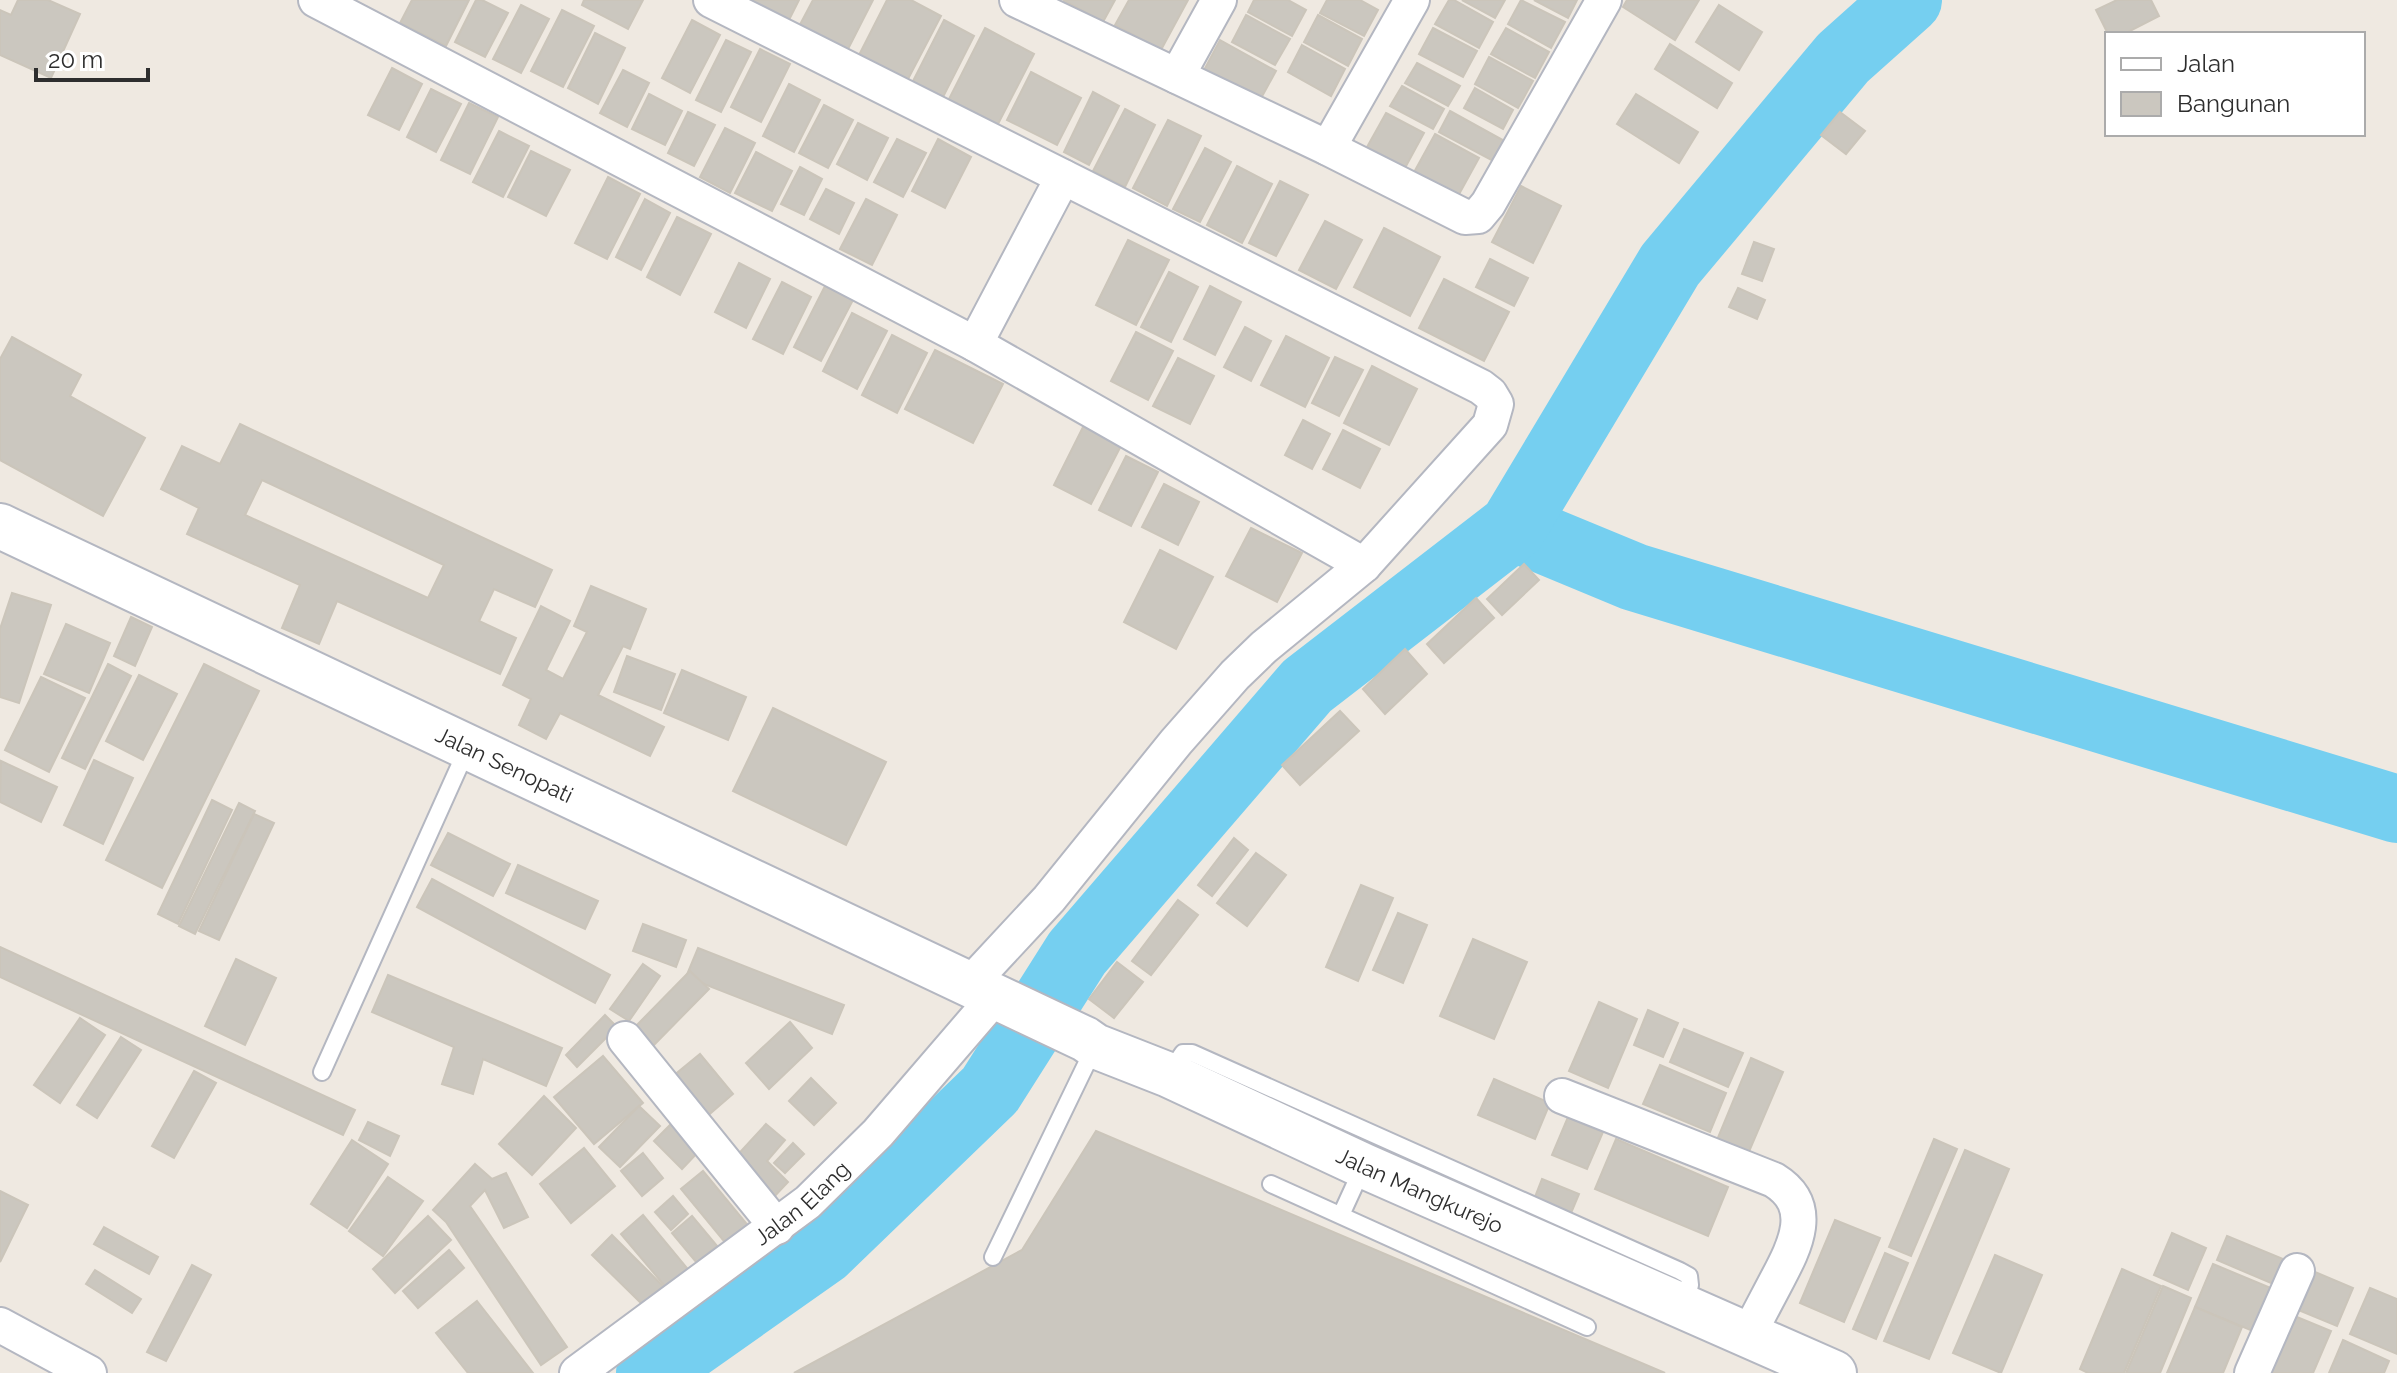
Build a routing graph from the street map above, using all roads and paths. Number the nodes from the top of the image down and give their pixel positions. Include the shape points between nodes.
1 (316, 0) edge
2 (711, 0) edge
3 (1017, 0) edge
4 (1219, 0) edge
5 (1412, 0) edge
6 (1604, 0) edge
7 (1177, 76) junction
8 (1328, 148) junction
9 (1063, 177) junction
10 (975, 344) junction
11 (0, 526) edge
12 (1364, 565) junction
13 (469, 746) junction
14 (991, 996) junction
15 (625, 1039) dead end
16 (1090, 1042) junction
17 (322, 1072) dead end
18 (1562, 1096) dead end
19 (1329, 1132) junction
20 (1364, 1166) junction
21 (1271, 1184) dead end
22 (1501, 1209) junction
23 (1341, 1215) junction
24 (777, 1227) junction
25 (993, 1257) dead end
26 (2297, 1271) dead end
27 (0, 1325) edge
28 (1587, 1327) dead end
29 (1747, 1337) junction
30 (89, 1373) edge
31 (577, 1373) edge
32 (1834, 1373) edge
33 (2252, 1373) edge

1 - 10 street
2 - 9 street
3 - 7 street
4 - 7 street
5 - 8 street
6 - 8 street via 1478,216 1465,217
7 - 8 street
9 - 10 street
9 - 12 street, Jalan Elang via 1490,394 1496,404 1490,425
10 - 12 street
11 - 13 street, Jalan Senopati
12 - 14 street, Jalan Elang via 1264,647 1176,742 1049,899
13 - 14 street, Jalan Senopati
13 - 17 lane
14 - 16 street, Jalan Mangkurejo
14 - 24 street, Jalan Elang via 878,1133
15 - 24 street
16 - 19 street, Jalan Mangkurejo
16 - 25 lane
18 - 29 street via 1788,1189 1798,1220 1796,1243
19 - 20 street, Jalan Mangkurejo
19 - 22 lane
20 - 22 street, Jalan Mangkurejo
20 - 23 lane
21 - 23 lane
22 - 29 street, Jalan Mangkurejo
23 - 28 lane
24 - 31 street, Jalan Elang
26 - 33 street
27 - 30 street
29 - 32 street, Jalan Mangkurejo

